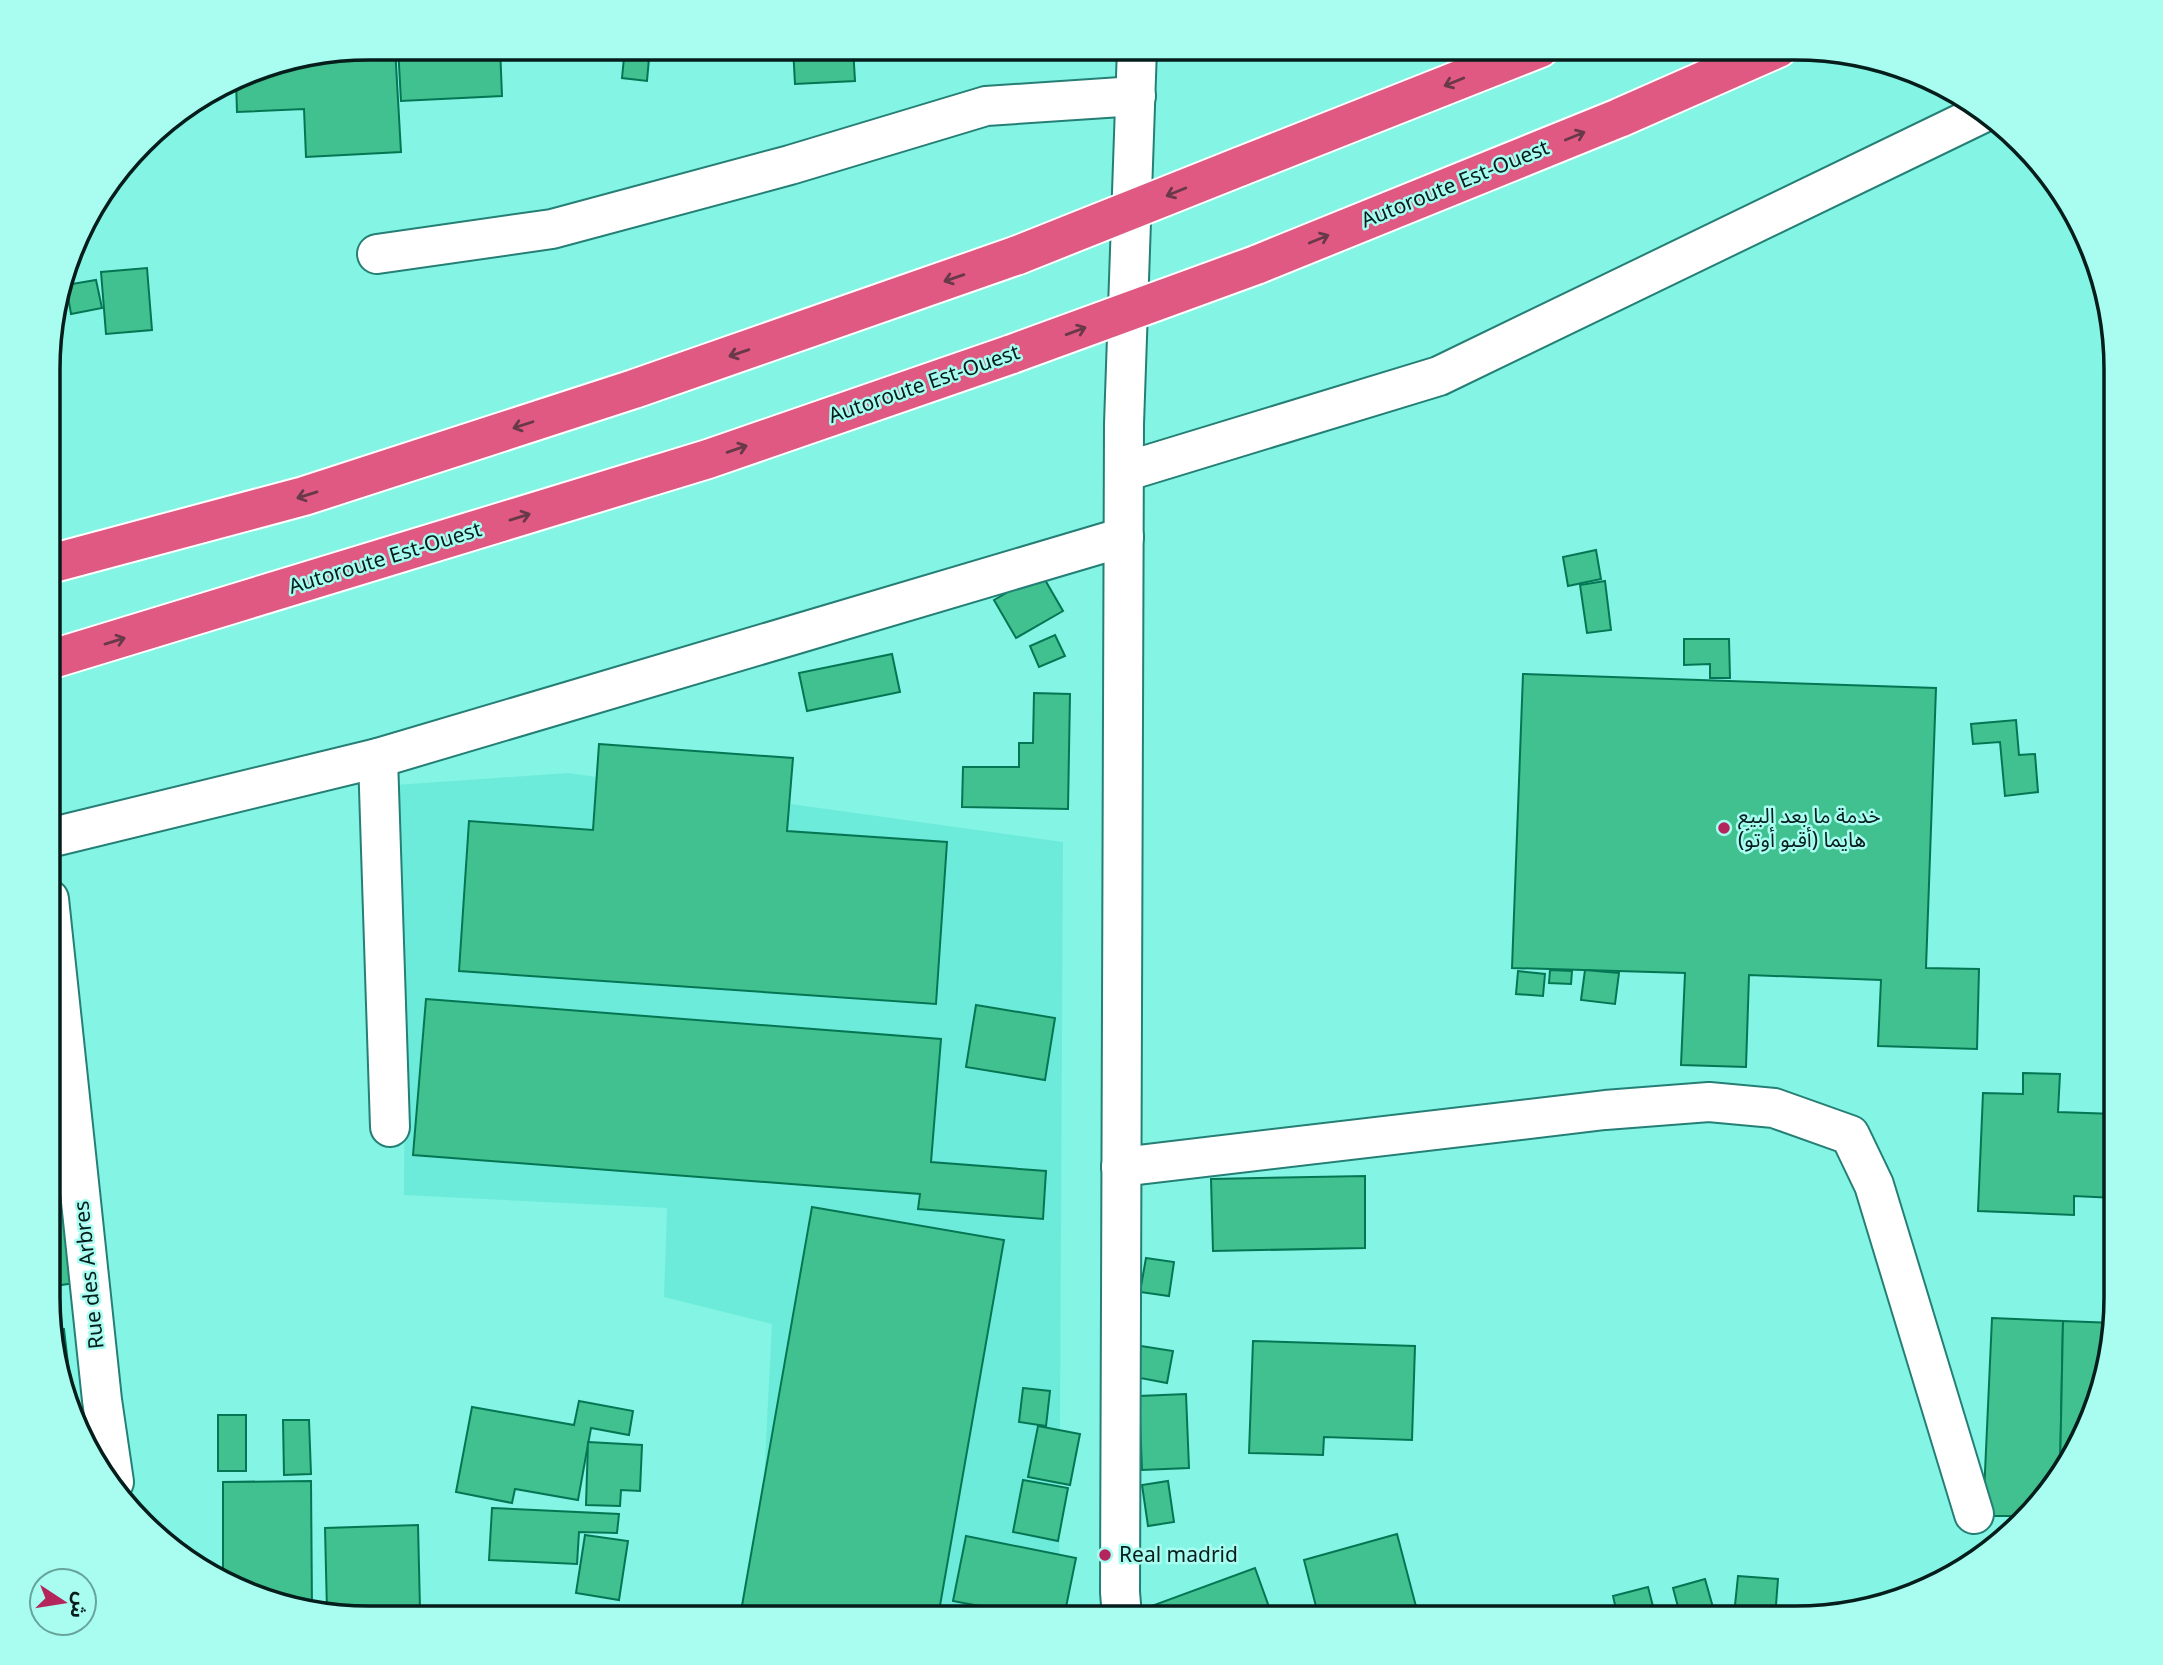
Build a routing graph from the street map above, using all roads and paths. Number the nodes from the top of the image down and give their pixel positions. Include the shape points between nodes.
1 (1143, 59) edge
2 (1512, 59) edge
3 (1753, 59) edge
4 (1136, 96) junction
5 (1974, 117) edge
6 (377, 254) dead end
7 (1124, 472) junction
8 (1124, 537) junction
9 (60, 561) edge
10 (60, 657) edge
11 (378, 758) junction
12 (60, 835) edge
13 (60, 1003) edge
14 (390, 1127) dead end
15 (1121, 1167) junction
16 (112, 1468) edge
17 (1974, 1514) dead end
18 (1121, 1606) edge

1 - 4 street
2 -> 9 highway, bridge via 1018,255 634,389 330,487
10 -> 3 highway, Autoroute Est-Ouest, bridge via 708,459 1012,354 1255,265
4 - 6 street via 986,106 552,229
4 - 7 street
5 - 7 street via 1439,376
7 - 8 street
8 - 11 street
8 - 15 street
11 - 12 street
11 - 14 street
13 - 16 street, Rue des Arbres
15 - 17 street via 1709,1102 1774,1108 1850,1135 1874,1185
15 - 18 street

